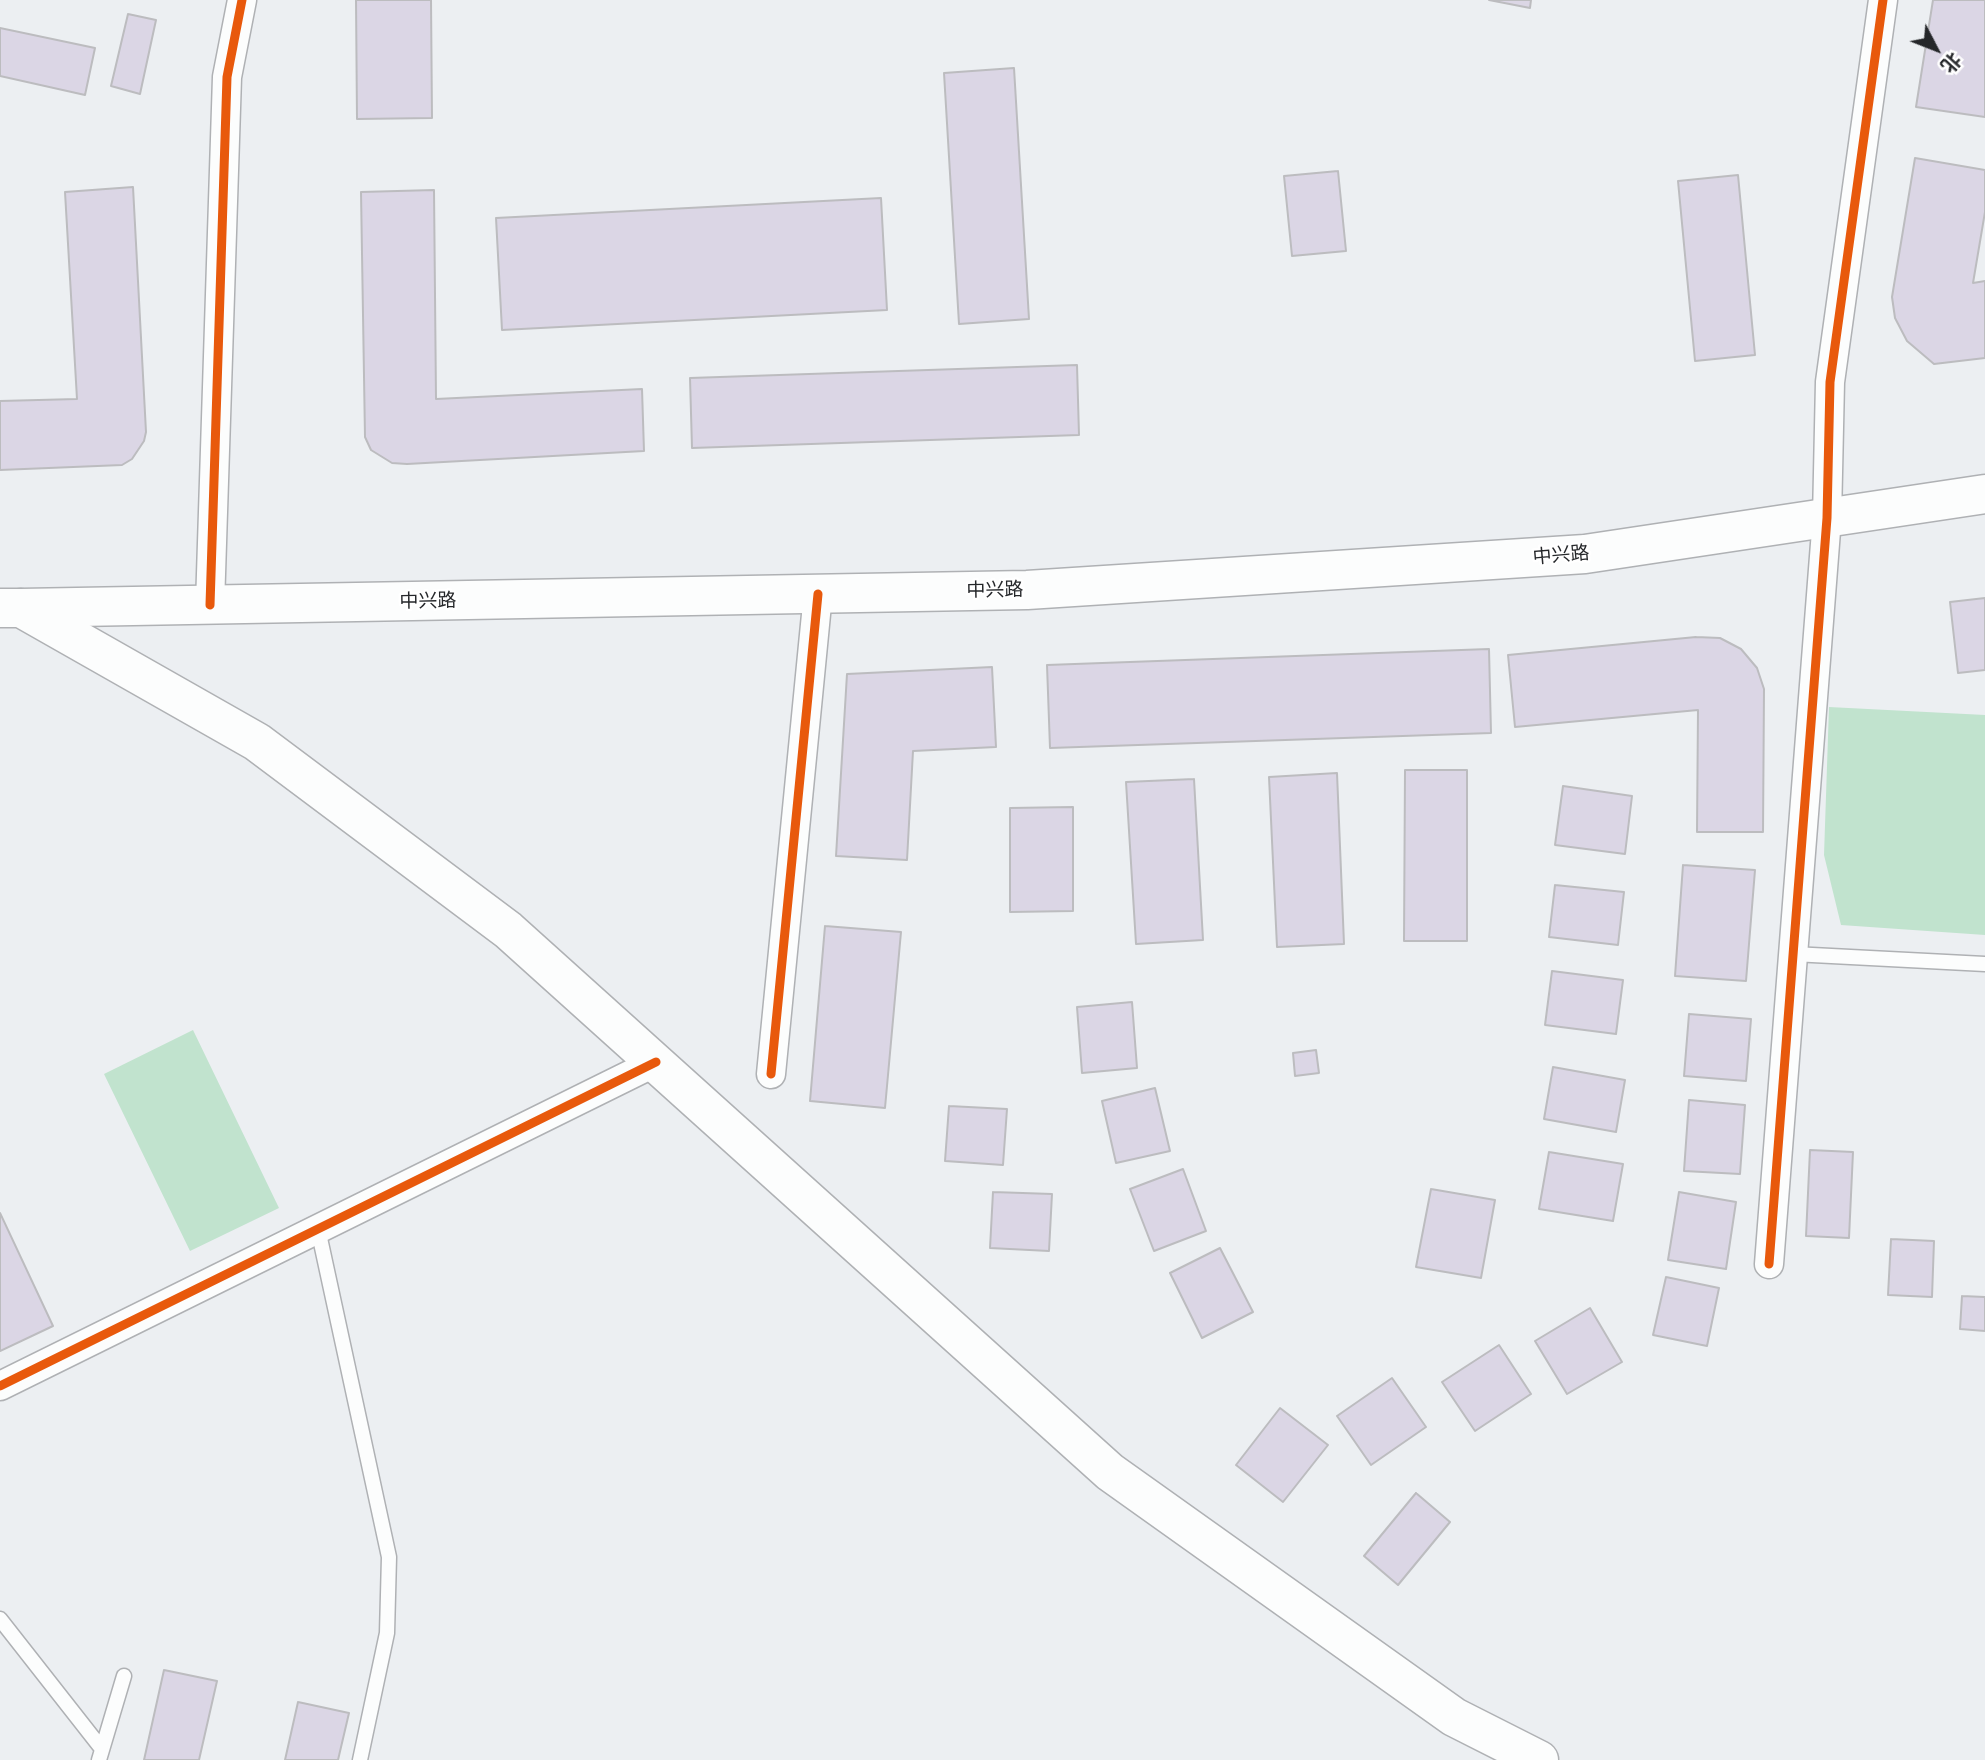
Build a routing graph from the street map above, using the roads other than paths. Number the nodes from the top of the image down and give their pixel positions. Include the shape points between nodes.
1 (242, 0) edge
2 (1883, 0) edge
3 (1985, 494) edge
4 (1827, 518) junction
5 (818, 594) junction
6 (210, 605) junction
7 (10, 608) edge
8 (1793, 954) junction
9 (1985, 964) edge
10 (656, 1062) junction
11 (771, 1074) dead end
12 (318, 1229) junction
13 (1769, 1264) dead end
14 (0, 1386) edge
15 (0, 1619) edge
16 (124, 1676) dead end
17 (101, 1754) edge
18 (360, 1760) edge
19 (1539, 1760) edge

1 - 6 street via 227,77
2 - 4 street via 1830,382
3 - 4 main road, 中兴路
4 - 5 main road, 中兴路 via 1585,554 1027,590
4 - 8 street
5 - 6 main road, 中兴路
5 - 11 street
6 - 7 main road, 中兴路
7 - 10 main road via 257,742 508,930
8 - 9 lane
8 - 13 street
10 - 12 street
10 - 19 main road via 1110,1472 1454,1717
12 - 14 street
12 - 18 lane via 389,1557 387,1633
15 - 17 lane
16 - 17 lane

